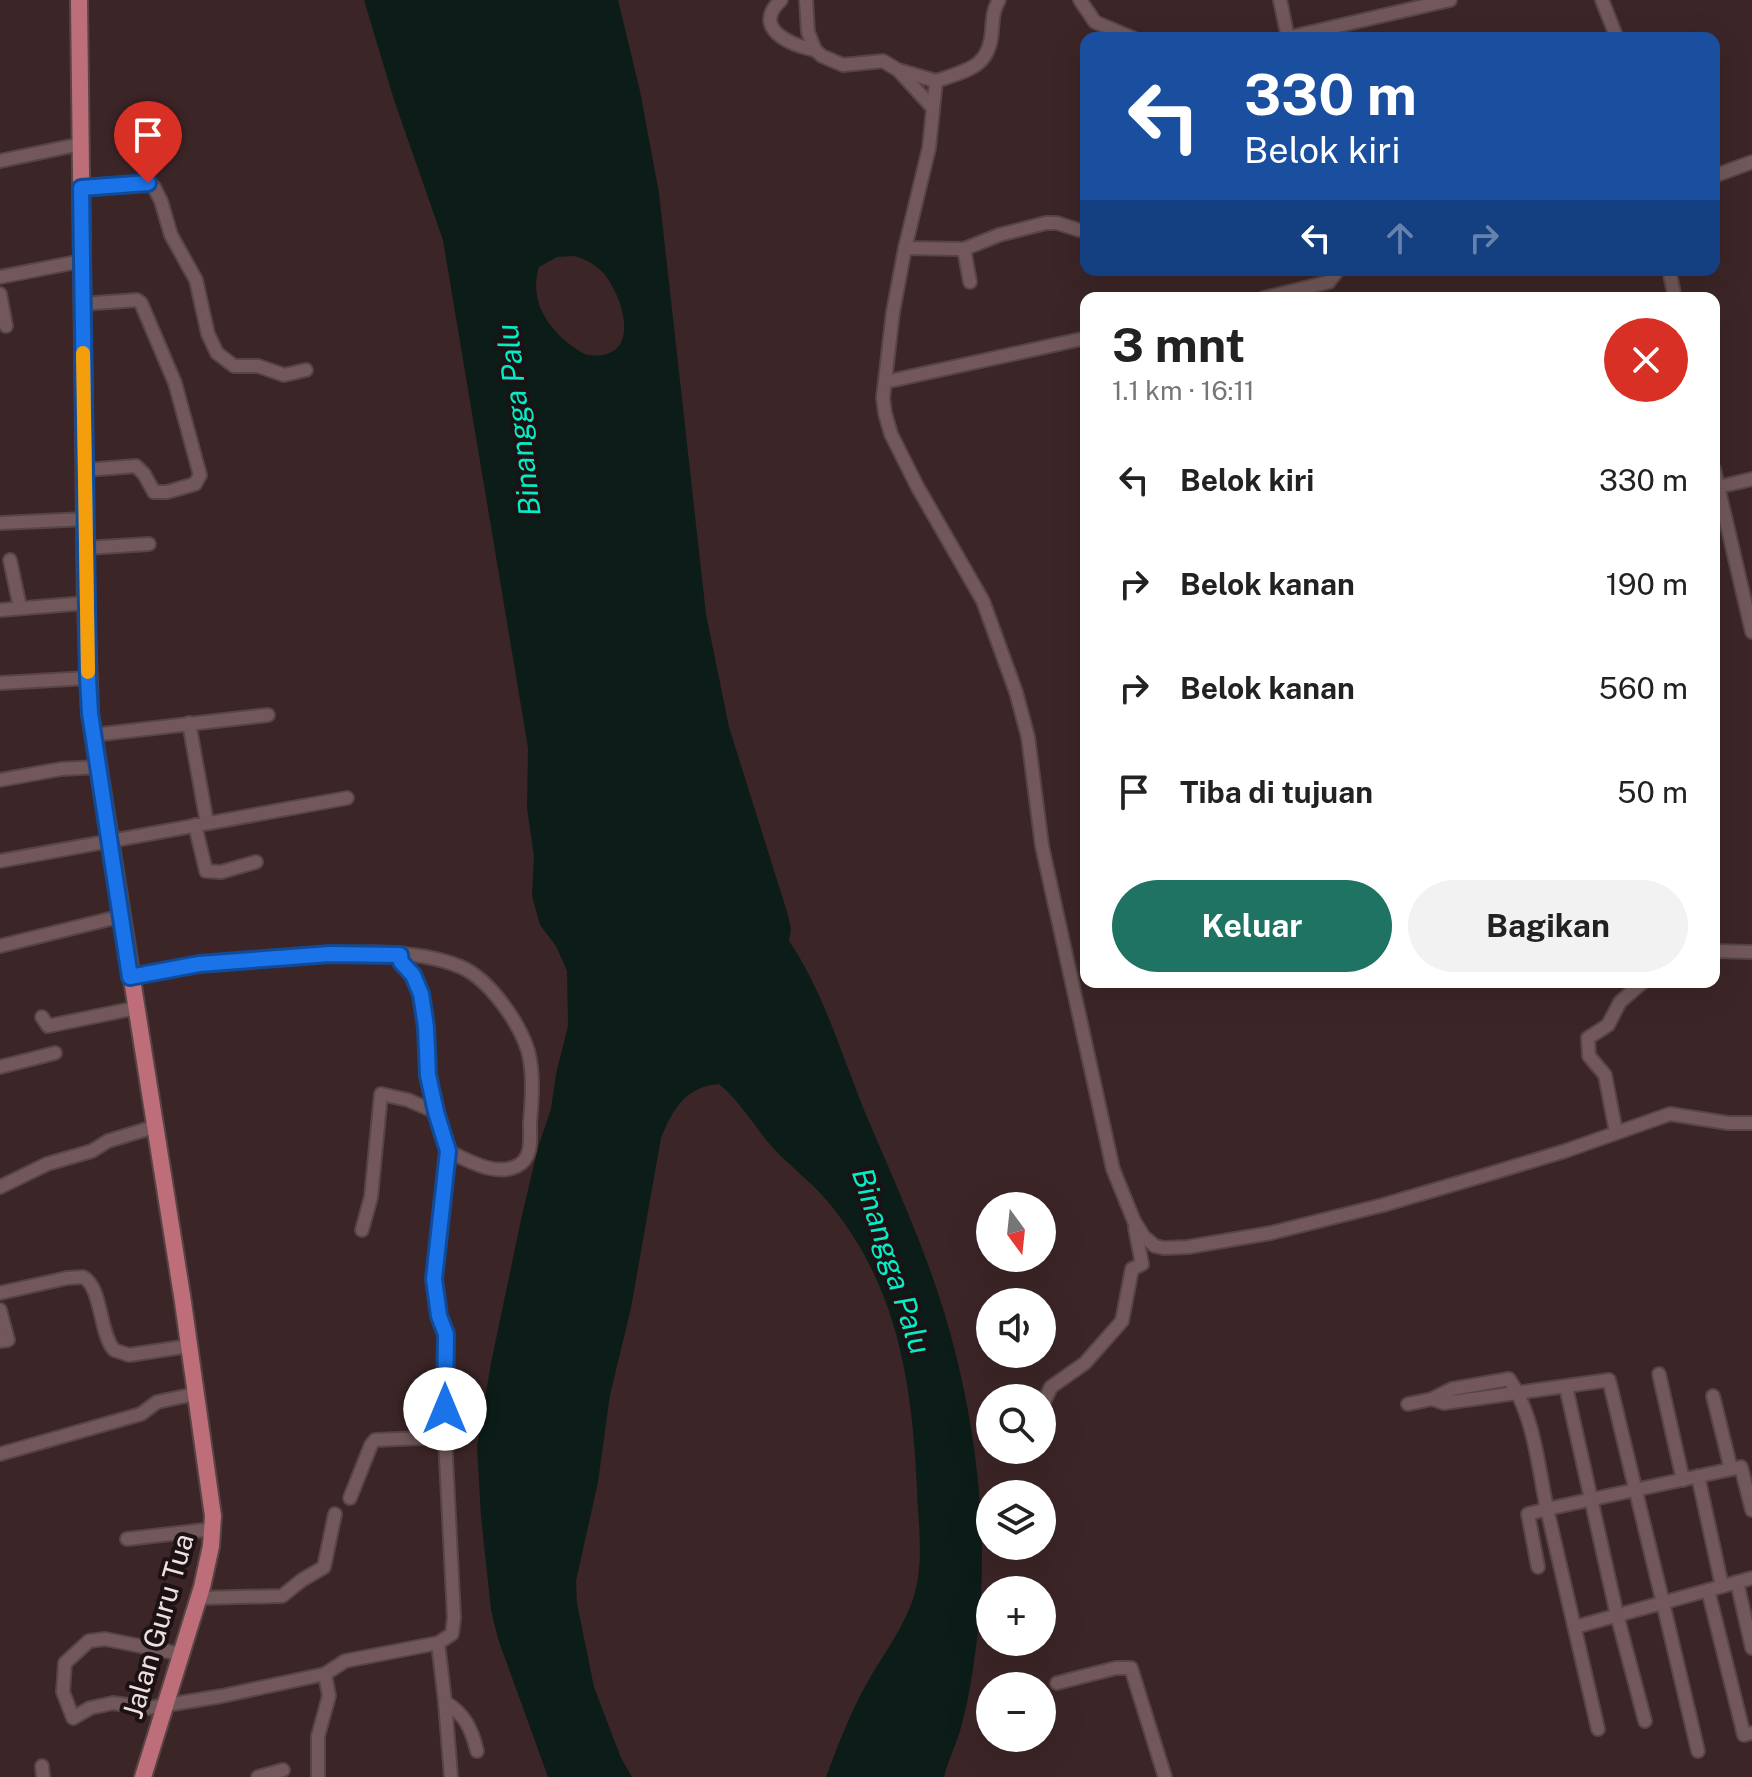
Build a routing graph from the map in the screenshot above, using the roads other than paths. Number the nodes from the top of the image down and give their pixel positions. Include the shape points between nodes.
1 (79, 0) edge
2 (781, 0) edge
3 (806, 0) edge
4 (999, 0) edge
5 (1080, 0) edge
6 (1280, 0) edge
7 (1450, 0) edge
8 (1602, 0) edge
9 (1119, 32) edge
10 (1286, 32) edge
11 (1313, 32) edge
12 (1615, 32) edge
13 (815, 50) junction
14 (898, 70) junction
15 (936, 81) junction
16 (933, 108) junction
17 (81, 144) junction
18 (0, 161) edge
19 (1752, 162) edge
20 (1720, 174) edge
21 (81, 188) junction
22 (1079, 230) dead end
23 (905, 248) junction
24 (964, 249) junction
25 (82, 261) junction
26 (1334, 276) edge
27 (0, 277) edge
28 (970, 282) dead end
29 (1288, 292) edge
30 (0, 294) edge
31 (82, 304) junction
32 (6, 326) dead end
33 (1080, 339) edge
34 (306, 370) dead end
35 (885, 382) junction
36 (85, 470) junction
37 (1752, 479) edge
38 (1720, 487) edge
39 (1720, 496) edge
40 (86, 519) junction
41 (0, 523) edge
42 (149, 544) dead end
43 (86, 548) junction
44 (10, 560) dead end
45 (86, 603) junction
46 (20, 607) junction
47 (0, 610) edge
48 (1752, 632) edge
49 (88, 678) junction
50 (0, 683) edge
51 (268, 715) dead end
52 (189, 723) junction
53 (93, 735) junction
54 (99, 767) junction
55 (0, 780) edge
56 (347, 798) dead end
57 (201, 824) junction
58 (111, 840) junction
59 (0, 861) edge
60 (256, 862) dead end
61 (122, 916) junction
62 (0, 946) edge
63 (1720, 951) edge
64 (1752, 952) edge
65 (400, 955) junction
66 (130, 977) junction
67 (1636, 988) edge
68 (136, 1008) junction
69 (42, 1017) dead end
70 (55, 1053) dead end
71 (0, 1067) edge
72 (436, 1112) junction
73 (1752, 1123) edge
74 (154, 1127) junction
75 (1616, 1132) junction
76 (448, 1151) junction
77 (0, 1187) edge
78 (1134, 1221) junction
79 (362, 1230) dead end
80 (0, 1293) edge
81 (0, 1310) edge
82 (0, 1341) edge
83 (189, 1346) junction
84 (1659, 1374) dead end
85 (1054, 1384) edge
86 (1566, 1387) junction
87 (195, 1394) junction
88 (1519, 1394) junction
89 (1713, 1396) dead end
90 (1408, 1404) dead end
91 (445, 1437) junction
92 (0, 1454) edge
93 (1731, 1469) junction
94 (1698, 1476) junction
95 (1684, 1479) junction
96 (1637, 1490) junction
97 (350, 1498) dead end
98 (1592, 1499) junction
99 (1547, 1509) junction
100 (1752, 1510) edge
101 (335, 1514) dead end
102 (213, 1529) junction
103 (127, 1539) dead end
104 (1538, 1567) dead end
105 (1752, 1578) edge
106 (1737, 1582) junction
107 (1722, 1586) junction
108 (1708, 1590) junction
109 (198, 1598) junction
110 (1663, 1603) junction
111 (1617, 1615) junction
112 (1575, 1627) junction
113 (438, 1643) junction
114 (1752, 1648) edge
115 (181, 1654) junction
116 (325, 1674) junction
117 (1057, 1683) dead end
118 (445, 1702) junction
119 (164, 1706) junction
120 (1645, 1721) dead end
121 (1598, 1729) dead end
122 (1752, 1733) edge
123 (477, 1751) dead end
124 (1698, 1751) dead end
125 (283, 1770) dead end
126 (143, 1777) edge
127 (258, 1777) edge
128 (318, 1777) edge
129 (451, 1777) edge
130 (1165, 1777) edge

1 - 17 main road, Jalan Guru Tua
2 - 13 street via 772,17 774,32
3 - 13 street
4 - 15 street via 992,14 990,49 979,65
5 - 9 street via 1095,22
6 - 10 street
7 - 11 street
8 - 12 street
13 - 14 street via 832,62 883,61
14 - 15 street
14 - 16 street
15 - 16 street
16 - 23 street
17 - 18 street
17 - 21 main road, Jalan Guru Tua
19 - 20 street
21 - 25 main road, Jalan Guru Tua
21 - 34 street via 143,182 154,187 171,235 196,280 217,353 234,366 258,366 284,375
22 - 24 street via 1046,223
23 - 24 street
23 - 35 street
24 - 28 street
25 - 27 street
25 - 31 main road, Jalan Guru Tua
26 - 29 street via 1329,282
30 - 32 street
31 - 36 main road, Jalan Guru Tua
31 - 36 street via 141,303 175,383 200,475 195,484 154,492 136,466
33 - 35 street
35 - 78 street via 891,434 983,601 1016,692 1075,1006 1113,1169
36 - 40 main road, Jalan Guru Tua
37 - 38 street
39 - 48 street
40 - 41 street
40 - 43 main road, Jalan Guru Tua
42 - 43 street
43 - 45 main road, Jalan Guru Tua
44 - 46 street
45 - 46 street
45 - 49 main road, Jalan Guru Tua
46 - 47 street
49 - 50 street
49 - 53 main road, Jalan Guru Tua
51 - 52 street
52 - 53 street
52 - 57 street
53 - 54 main road, Jalan Guru Tua
54 - 55 street
54 - 58 main road, Jalan Guru Tua
56 - 57 street
57 - 58 street
57 - 60 street via 206,871
58 - 59 street
58 - 61 main road, Jalan Guru Tua
61 - 62 street
61 - 66 main road, Jalan Guru Tua
63 - 64 street
65 - 66 street via 330,954 199,964
65 - 72 street via 421,994
65 - 76 street via 448,963 477,976 515,1021 528,1051 527,1159 504,1169
66 - 68 main road, Jalan Guru Tua
67 - 75 street via 1620,1002 1608,1025 1588,1038 1589,1056 1605,1075
68 - 69 street via 48,1026
68 - 74 main road, Jalan Guru Tua
70 - 71 street
72 - 76 street
72 - 79 street via 381,1094 371,1197
73 - 75 street via 1670,1114
74 - 77 street via 30,1170
74 - 83 main road, Jalan Guru Tua
75 - 78 street via 1398,1201 1271,1233 1164,1248 1144,1237
76 - 91 street via 434,1279 446,1334
78 - 85 street via 1142,1264 1132,1269 1122,1321 1085,1363
80 - 83 street via 83,1277 92,1286 114,1350 129,1355
81 - 82 street via 8,1340
83 - 87 main road, Jalan Guru Tua
84 - 95 street
86 - 88 street
86 - 96 street via 1609,1380
86 - 98 street
87 - 92 street
87 - 102 main road, Jalan Guru Tua
88 - 90 street via 1509,1379
88 - 99 street
89 - 93 street
91 - 97 street via 375,1440
91 - 113 street via 454,1618 452,1634
93 - 94 street
93 - 100 street via 1741,1467
94 - 95 street
94 - 107 street
95 - 96 street
96 - 98 street
96 - 110 street
98 - 99 street
98 - 111 street
99 - 104 street via 1528,1514
99 - 112 street
101 - 109 street via 324,1567 286,1594
102 - 103 street
102 - 109 main road, Jalan Guru Tua
105 - 106 street
106 - 107 street
106 - 114 street
107 - 108 street
108 - 110 street
108 - 122 street via 1744,1735
109 - 115 main road, Jalan Guru Tua
110 - 111 street
110 - 124 street
111 - 112 street
111 - 120 street
112 - 121 street
113 - 116 street via 345,1661
113 - 118 street
115 - 119 main road, Jalan Guru Tua
115 - 119 street via 105,1639 89,1641 65,1663 63,1692 73,1718 113,1703
116 - 119 street
116 - 128 street via 329,1696 318,1736
117 - 130 street via 1131,1668
118 - 123 street via 464,1718
118 - 129 street
119 - 126 main road, Jalan Guru Tua
125 - 127 street

